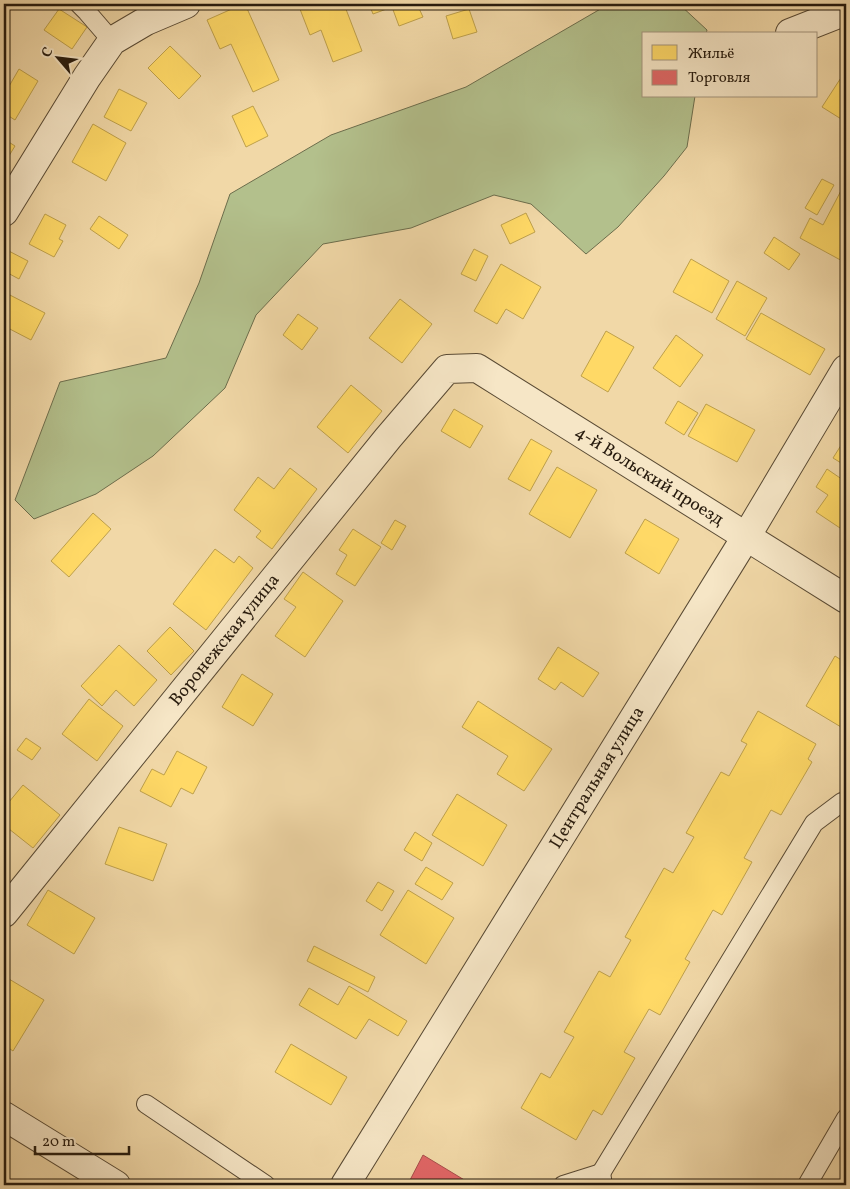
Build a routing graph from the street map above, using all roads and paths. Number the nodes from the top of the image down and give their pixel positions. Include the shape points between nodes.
1 (78, 4) edge
2 (186, 4) edge
3 (846, 11) edge
4 (793, 32) edge
5 (112, 41) junction
6 (4, 212) edge
7 (447, 369) joint
8 (846, 369) edge
9 (746, 537) junction
10 (846, 599) edge
11 (846, 802) edge
12 (4, 913) edge
13 (146, 1104) dead end
14 (4, 1116) edge
15 (846, 1118) edge
16 (602, 1179) edge
17 (116, 1185) edge
18 (266, 1185) edge
19 (345, 1185) edge
20 (563, 1185) edge
21 (807, 1185) edge

1 - 5 lane
2 - 5 street via 146,20
3 - 4 street
5 - 6 street
7 - 9 street, 4-й Вольский проезд via 477,368
7 - 12 street, Воронежская улица
8 - 9 street, Центральная улица
9 - 10 street, 4-й Вольский проезд
9 - 19 street, Центральная улица
11 - 16 lane via 814,823
13 - 18 lane
14 - 17 street
15 - 21 lane
16 - 20 lane

